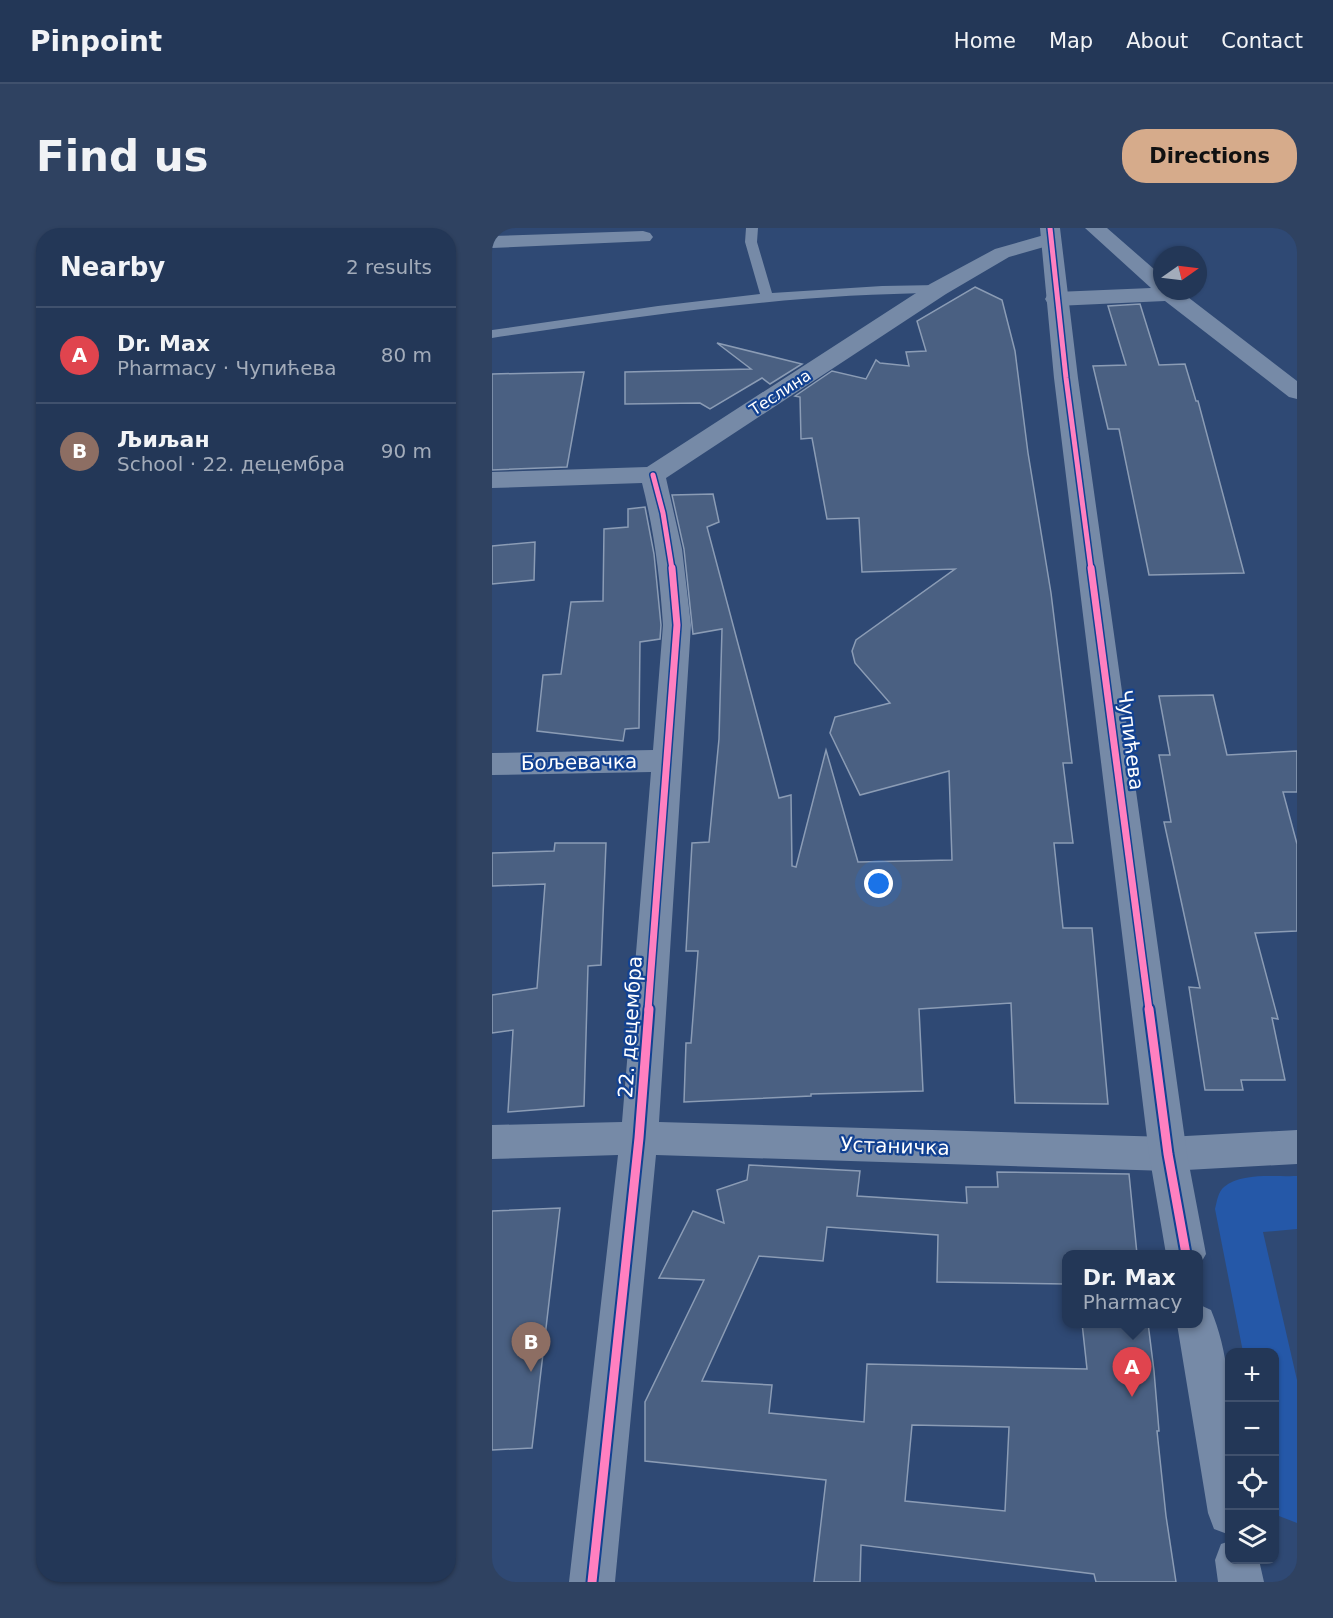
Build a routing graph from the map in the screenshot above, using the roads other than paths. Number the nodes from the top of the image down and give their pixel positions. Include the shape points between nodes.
1 (752, 228) edge
2 (1095, 228) edge
3 (1051, 234) edge
4 (643, 237) dead end
5 (492, 242) edge
6 (1153, 279) edge
7 (938, 289) junction
8 (1153, 292) edge
9 (767, 297) junction
10 (1056, 299) junction
11 (1178, 300) edge
12 (492, 334) edge
13 (1297, 392) edge
14 (653, 475) junction
15 (492, 480) edge
16 (666, 761) junction
17 (492, 764) edge
18 (639, 1138) junction
19 (492, 1142) edge
20 (1297, 1148) edge
21 (1168, 1154) junction
22 (1185, 1250) edge
23 (1198, 1328) edge
24 (1229, 1510) edge
25 (1239, 1564) edge
26 (591, 1582) edge
27 (1241, 1582) edge

1 - 9 lane via 751,242
2 - 6 street
3 - 7 street, Теслина via 1002,253
3 - 10 street, Чупићева
4 - 5 street
7 - 9 lane
7 - 14 street, Теслина
8 - 10 street
9 - 12 lane
10 - 21 street, Чупићева
11 - 13 street
14 - 15 street
14 - 16 street, 22. децембра via 673,561 677,625
16 - 17 street, Бољевачка
16 - 18 street, 22. децембра
18 - 19 street, Устаничка
18 - 21 street, Устаничка
18 - 26 street, 22. децембра
20 - 21 street, Устаничка
21 - 22 street, Чупићева
23 - 24 street
25 - 27 street

